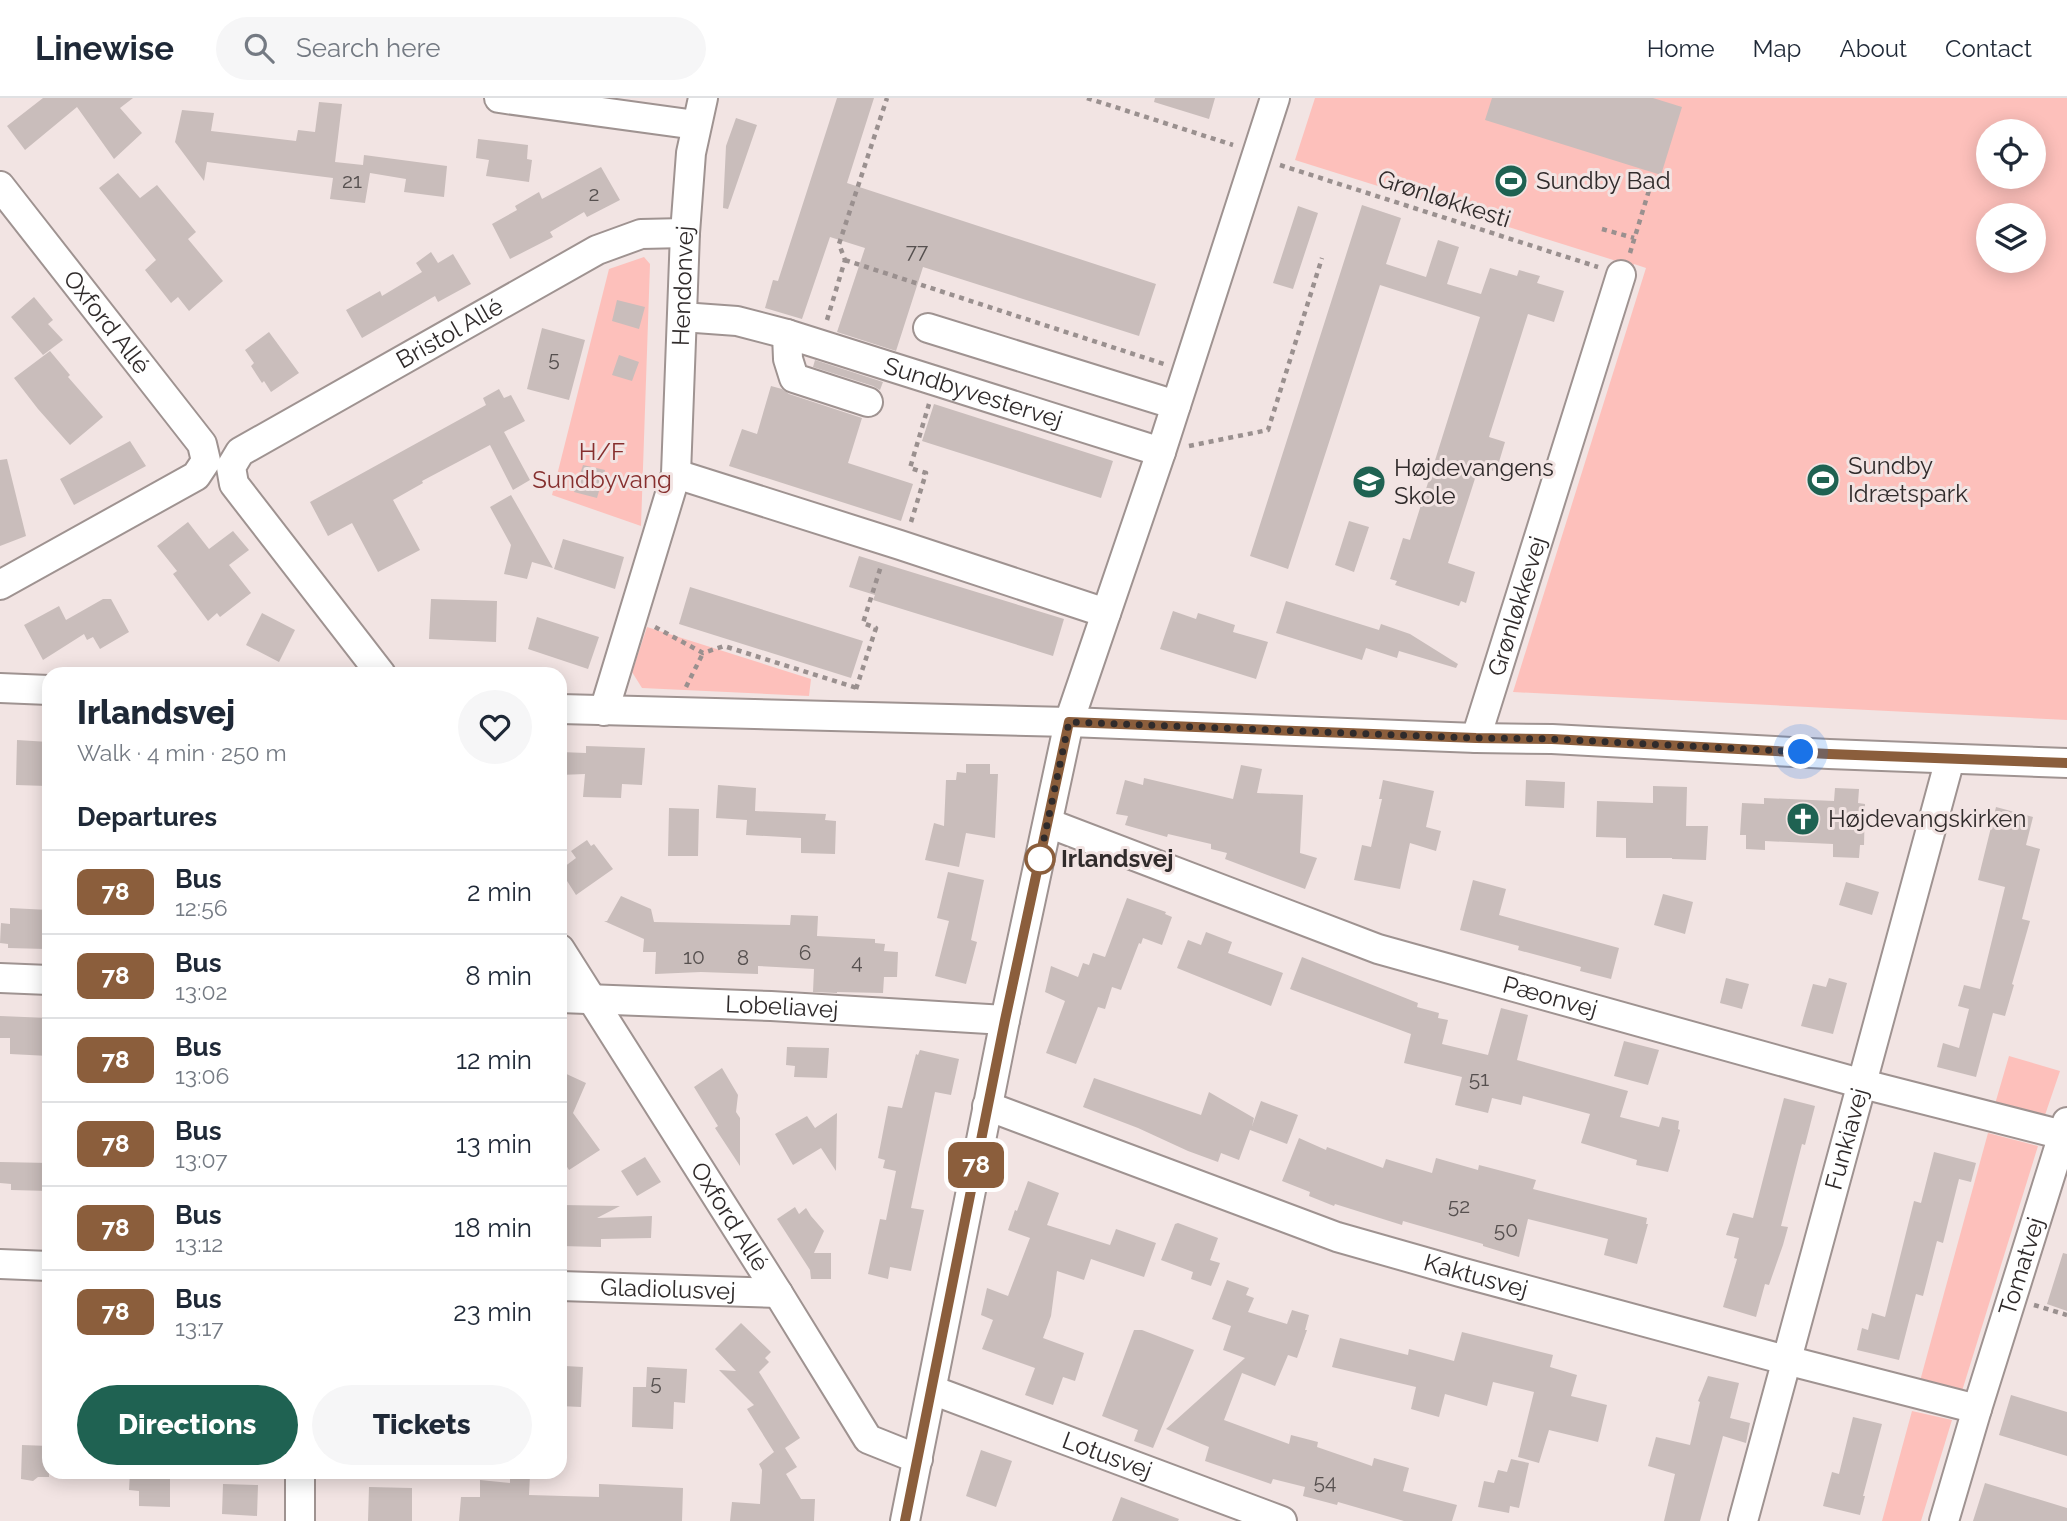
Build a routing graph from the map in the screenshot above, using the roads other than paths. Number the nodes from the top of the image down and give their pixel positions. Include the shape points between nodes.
1 (499, 98) edge
2 (703, 98) edge
3 (1275, 98) edge
4 (696, 125) junction
5 (0, 186) edge
6 (685, 233) junction
7 (1621, 275) road end
8 (682, 317) junction
9 (929, 328) dead end
10 (787, 334) junction
11 (867, 402) dead end
12 (1176, 405) junction
13 (1161, 452) junction
14 (219, 464) junction
15 (676, 474) junction
16 (0, 585) edge
17 (1106, 613) junction
18 (376, 667) edge
19 (0, 688) edge
20 (42, 690) edge
21 (567, 709) edge
22 (604, 711) junction
23 (1069, 722) junction
24 (1476, 738) junction
25 (1950, 759) junction
26 (2067, 763) edge
27 (1048, 823) junction
28 (567, 960) edge
29 (0, 978) edge
30 (42, 980) edge
31 (567, 999) edge
32 (592, 1000) junction
33 (1005, 1020) junction
34 (1863, 1084) junction
35 (987, 1106) junction
36 (2065, 1129) edge
37 (0, 1264) edge
38 (42, 1266) edge
39 (567, 1286) edge
40 (778, 1293) junction
41 (1786, 1360) junction
42 (932, 1390) junction
43 (1977, 1409) junction
44 (918, 1459) junction
45 (300, 1479) edge
46 (300, 1521) edge
47 (905, 1521) edge
48 (1282, 1521) edge
49 (1743, 1521) edge
50 (1944, 1521) edge

1 - 4 street
2 - 4 street, Hendonvej
3 - 12 street
4 - 6 street, Hendonvej
5 - 14 street, Oxford Allé
6 - 8 street, Hendonvej
6 - 14 street, Bristol Allé via 641,234 597,250
7 - 24 street, Grønløkkevej
8 - 10 street, Sundbyvestervej via 737,321
8 - 15 street, Hendonvej
9 - 12 street
10 - 11 street, Sundbyvestervej via 794,378
10 - 13 street, Sundbyvestervej
12 - 13 street
13 - 17 street
14 - 16 street, Bristol Allé
14 - 18 street, Oxford Allé
15 - 17 street
15 - 22 street, Hendonvej
17 - 23 street
19 - 20 street
21 - 22 street
22 - 23 street
23 - 24 street
23 - 27 street
24 - 25 street
25 - 26 street
25 - 34 street, Funkiavej
27 - 33 street
27 - 34 street, Pæonvej via 1378,949
28 - 32 street, Oxford Allé
29 - 30 street
31 - 32 street, Lobeliavej
32 - 33 street, Lobeliavej
32 - 40 street, Oxford Allé
33 - 35 street
34 - 36 street, Pæonvej
34 - 41 street, Funkiavej
35 - 41 street, Kaktusvej via 1337,1237
35 - 42 street
36 - 43 street, Tomatvej
37 - 38 street
39 - 40 street, Gladiolusvej
40 - 44 street, Oxford Allé via 869,1439
41 - 43 street, Kaktusvej
41 - 49 street, Funkiavej
42 - 44 street
42 - 48 street, Lotusvej
43 - 50 street, Tomatvej
44 - 47 street
45 - 46 street

